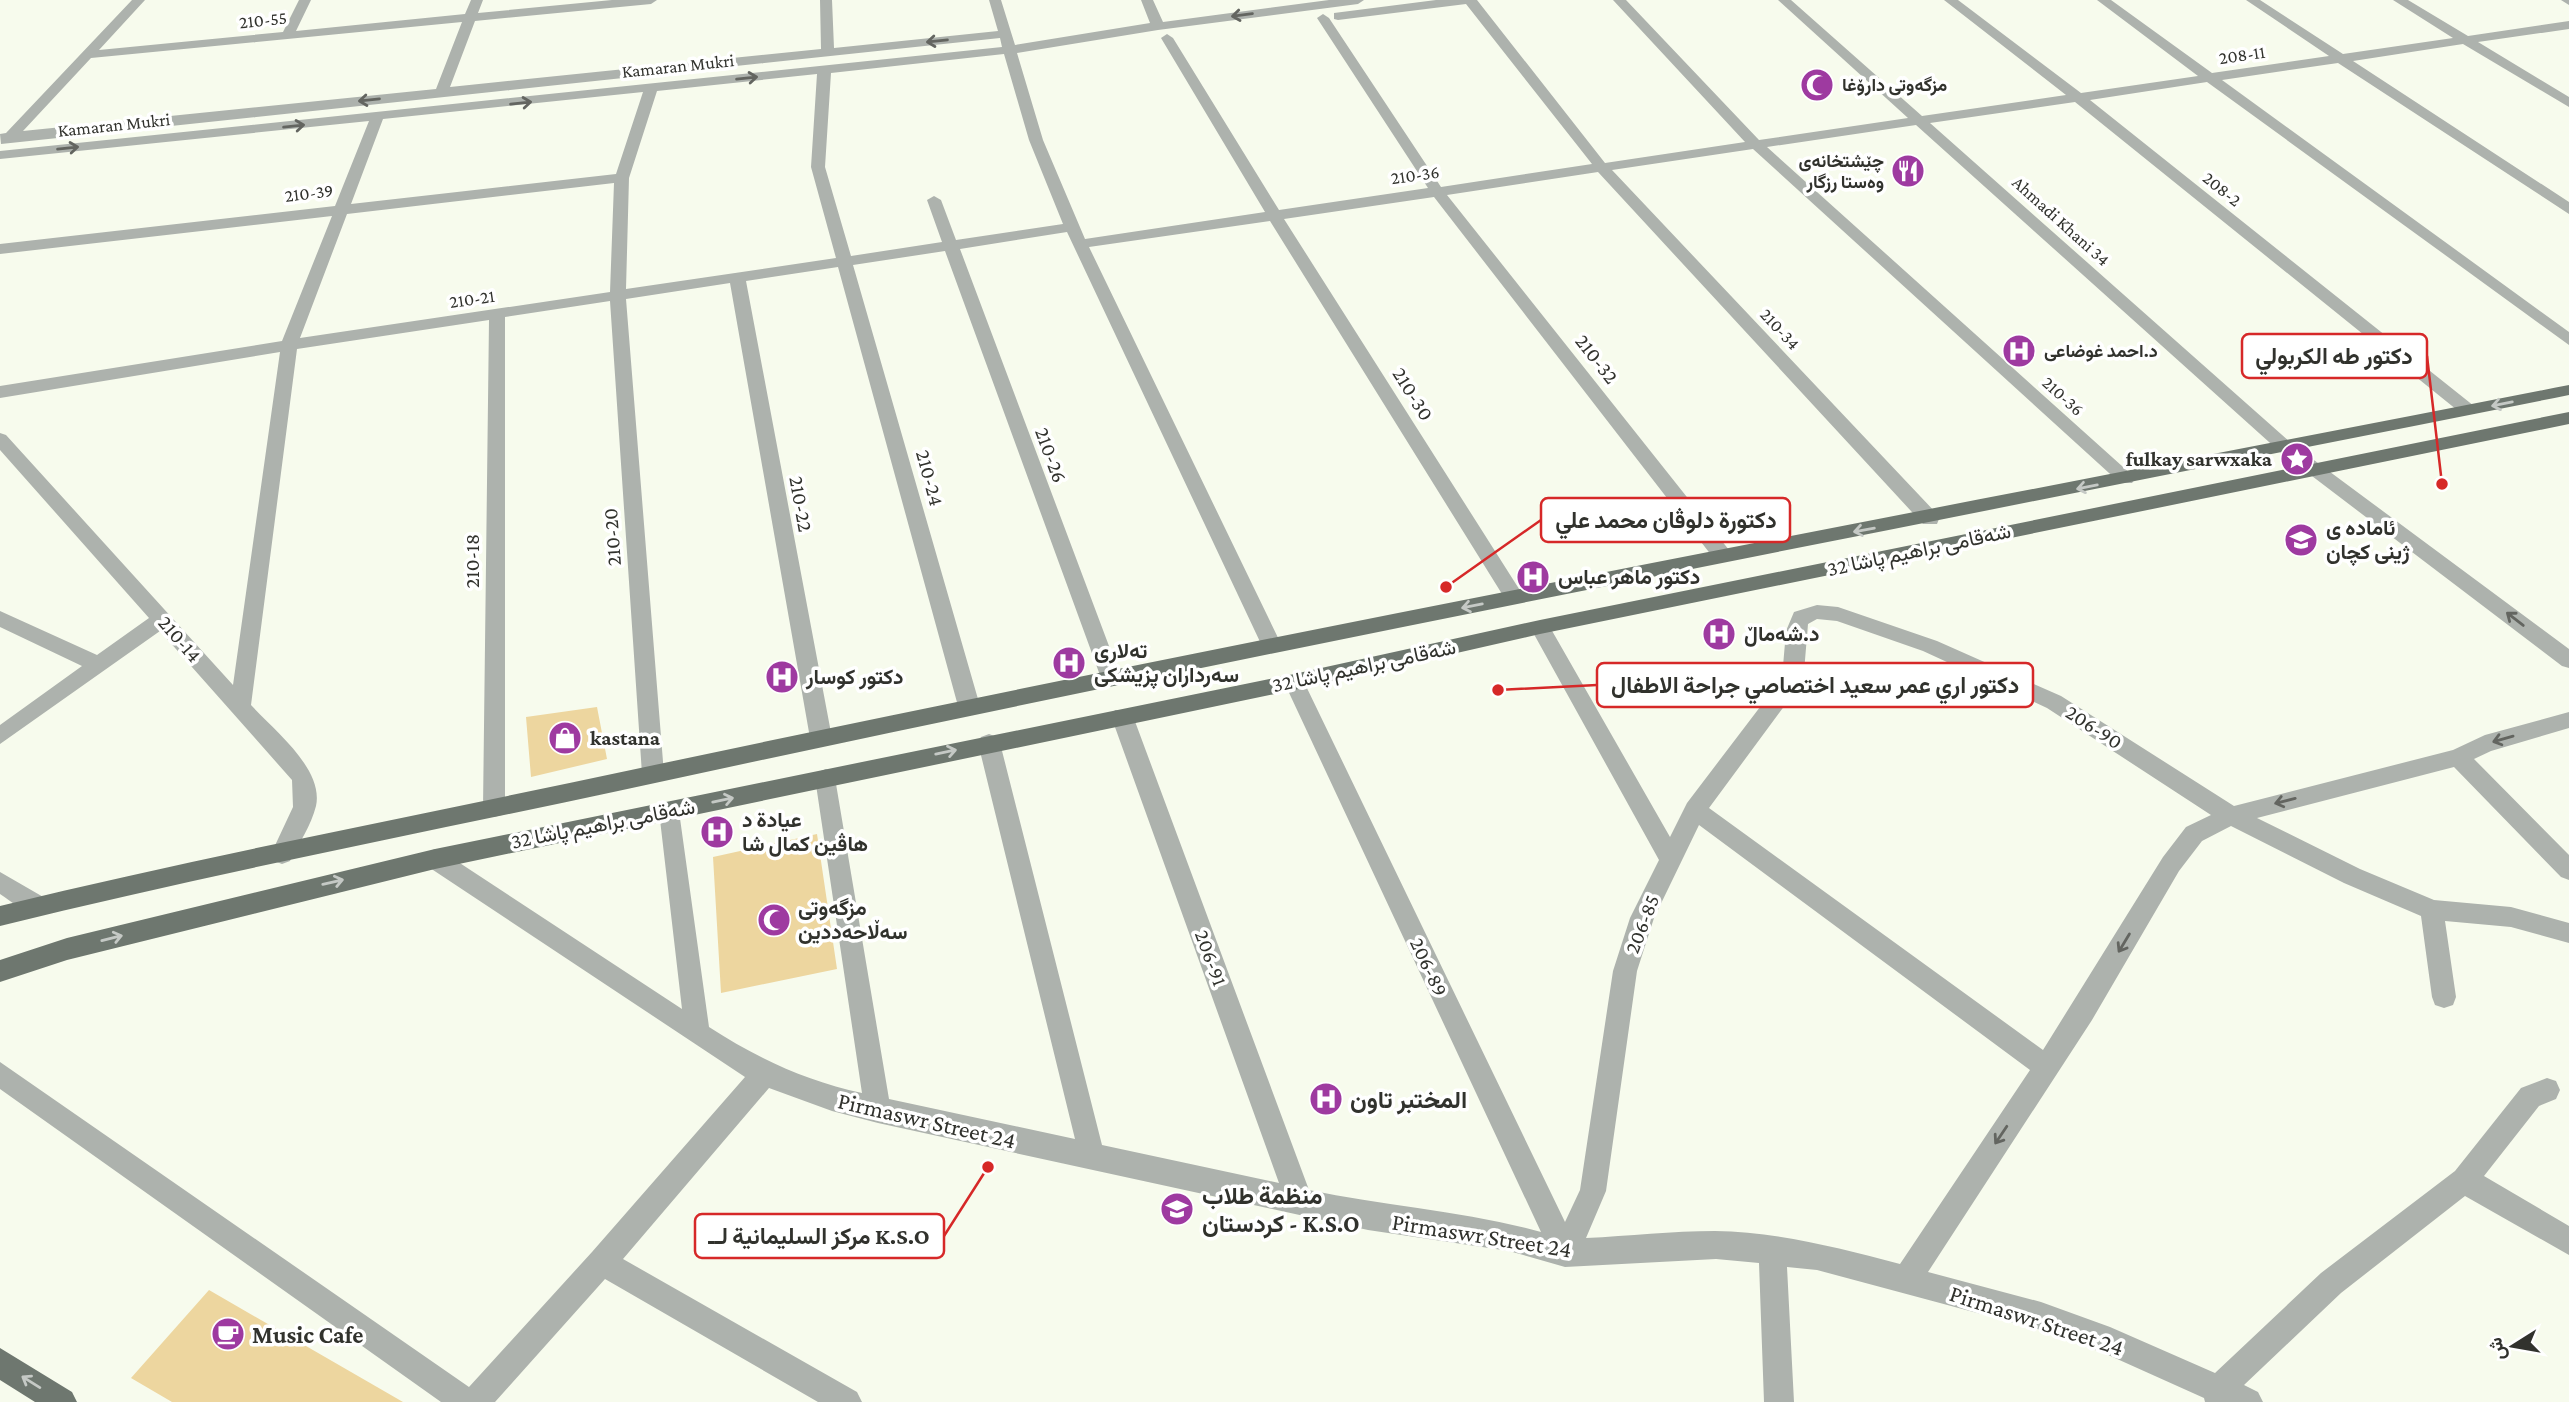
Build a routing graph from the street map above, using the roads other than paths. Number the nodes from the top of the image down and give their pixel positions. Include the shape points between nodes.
1 (139, 0) edge
2 (305, 0) edge
3 (477, 0) edge
4 (651, 0) edge
5 (825, 0) edge
6 (995, 0) edge
7 (1147, 0) edge
8 (1358, 0) edge
9 (1468, 0) edge
10 (1619, 0) edge
11 (1784, 0) edge
12 (1950, 0) edge
13 (2103, 0) edge
14 (2252, 0) edge
15 (2399, 0) edge
16 (1312, 3) edge
17 (1378, 5) edge
18 (471, 18) junction
19 (1323, 18) junction
20 (2569, 25) edge
21 (1158, 26) junction
22 (1004, 34) junction
23 (287, 36) junction
24 (1167, 38) junction
25 (2465, 40) junction
26 (828, 52) junction
27 (1009, 54) junction
28 (86, 55) junction
29 (2344, 60) junction
30 (824, 70) junction
31 (2209, 80) junction
32 (651, 88) junction
33 (441, 93) junction
34 (414, 96) junction
35 (2079, 98) junction
36 (2569, 103) edge
37 (405, 115) junction
38 (377, 118) junction
39 (1919, 121) junction
40 (3, 141) edge
41 (1755, 144) junction
42 (0, 155) edge
43 (1601, 167) junction
44 (622, 178) junction
45 (1437, 191) junction
46 (934, 200) dead end
47 (344, 208) junction
48 (2569, 209) edge
49 (1274, 215) junction
50 (1077, 236) junction
51 (951, 246) junction
52 (0, 249) edge
53 (847, 262) junction
54 (737, 278) junction
55 (618, 296) junction
56 (496, 314) junction
57 (2569, 340) edge
58 (289, 345) junction
59 (2569, 390) edge
60 (0, 392) edge
61 (2468, 410) junction
62 (2569, 418) edge
63 (0, 439) edge
64 (2285, 447) junction
65 (2315, 469) junction
66 (2126, 479) junction
67 (1930, 519) junction
68 (1722, 555) junction
69 (1514, 597) junction
70 (0, 618) edge
71 (162, 619) junction
72 (1540, 627) junction
73 (1794, 628) joint
74 (1272, 646) junction
75 (2569, 660) edge
76 (98, 665) junction
77 (1111, 678) junction
78 (1294, 682) junction
79 (969, 706) junction
80 (240, 707) junction
81 (1122, 716) junction
82 (2569, 720) edge
83 (0, 736) edge
84 (821, 737) junction
85 (989, 743) junction
86 (2458, 757) junction
87 (653, 774) junction
88 (826, 778) junction
89 (494, 808) junction
90 (1695, 810) junction
91 (670, 811) junction
92 (2231, 816) junction
93 (282, 854) junction
94 (1670, 858) junction
95 (435, 859) junction
96 (2569, 870) edge
97 (0, 882) edge
98 (37, 905) junction
99 (2432, 910) junction
100 (0, 916) edge
101 (2569, 933) edge
102 (67, 949) junction
103 (0, 971) edge
104 (0, 981) edge
105 (2444, 997) dead end
106 (697, 1032) junction
107 (2046, 1067) junction
108 (0, 1074) edge
109 (764, 1074) junction
110 (2547, 1090) dead end
111 (878, 1111) junction
112 (1092, 1156) junction
113 (2464, 1180) junction
114 (1299, 1200) junction
115 (2569, 1241) edge
116 (1772, 1249) junction
117 (1564, 1253) junction
118 (602, 1262) junction
119 (1906, 1280) junction
120 (0, 1363) edge
121 (2219, 1395) edge
122 (62, 1402) edge
123 (466, 1402) edge
124 (475, 1402) edge
125 (847, 1402) edge
126 (1779, 1402) edge
127 (2248, 1402) edge

1 - 28 street
2 - 23 street
3 - 18 street
4 - 18 street, 210-55
5 - 26 street
6 - 22 street
7 - 21 street
8 - 16 street, Kamaran Mukri
9 - 17 street, Kamaran Mukri
9 - 43 street, 210-34
10 - 41 street
11 - 39 street, Ahmadi Khani 34
12 - 35 street, 208-2
13 - 31 street
14 - 29 street
15 - 25 street
16 -> 21 street, Kamaran Mukri
17 - 19 street, Kamaran Mukri
18 - 23 street, 210-55
18 - 33 street
19 - 24 street, Kamaran Mukri
19 - 45 street, 210-32
20 - 25 street, 208-11
21 - 27 street, Kamaran Mukri
22 -> 26 street, Kamaran Mukri
22 - 27 street
23 - 28 street, 210-55
24 - 27 street, Kamaran Mukri
24 - 49 street, 210-30
25 - 29 street, 208-11
25 - 36 street
26 - 33 street, Kamaran Mukri
27 - 30 street, Kamaran Mukri
27 - 50 street via 1036,140
28 - 40 street
29 - 31 street, 208-11
29 - 48 street
32 -> 30 street, Kamaran Mukri
30 - 53 street, 210-24 via 818,167
31 - 35 street, 208-11
31 - 57 street
37 -> 32 street, Kamaran Mukri
32 - 44 street, 210-20
33 - 34 street, Kamaran Mukri
34 - 37 street
34 -> 40 street, Kamaran Mukri
35 - 39 street, 208-11
35 - 61 street, 208-2
37 - 38 street, Kamaran Mukri
42 -> 38 street, Kamaran Mukri
38 - 47 street
39 - 41 street, 210-36
39 - 64 street, Ahmadi Khani 34
41 - 43 street, 210-36
41 - 66 street, 210-36
43 - 45 street, 210-36
43 - 67 street, 210-34
44 - 47 street, 210-39
44 - 55 street, 210-20
45 - 49 street, 210-36
45 - 68 street, 210-32
46 - 51 street
47 - 52 street, 210-39
47 - 58 street
49 - 50 street, 210-36
49 - 69 street, 210-30
50 - 51 street, 210-21
50 - 74 street
51 - 53 street, 210-21
51 - 77 street, 210-26
53 - 54 street, 210-21
53 - 79 street, 210-24
54 - 55 street, 210-21
54 - 84 street, 210-22
55 - 56 street, 210-21
55 - 87 street, 210-20
56 - 58 street, 210-21
56 - 89 street, 210-18
58 - 60 street, 210-21
58 - 80 street
59 -> 61 main road, شەقامی براهیم پاشا 32
61 - 64 main road, شەقامی براهیم پاشا 32
62 - 65 main road, شەقامی براهیم پاشا 32
63 - 71 street, 210-14
64 - 65 street, Ahmadi Khani 34
64 - 66 main road, شەقامی براهیم پاشا 32
65 - 72 main road, شەقامی براهیم پاشا 32
75 -> 65 street, Ahmadi Khani 34
66 -> 67 main road, شەقامی براهیم پاشا 32
67 -> 68 main road, شەقامی براهیم پاشا 32
68 - 69 main road, شەقامی براهیم پاشا 32
69 -> 74 main road, شەقامی براهیم پاشا 32
70 - 76 street
71 - 76 street
71 - 80 street, 210-14
72 - 78 main road, شەقامی براهیم پاشا 32
72 - 94 street
73 - 90 street, 206-85 via 1797,660 1792,680
73 - 92 street, 206-90 via 1801,617 1817,612 1838,614 1930,646 2054,702
74 - 77 main road, شەقامی براهیم پاشا 32
76 - 83 street
77 - 79 main road, شەقامی براهیم پاشا 32
78 - 81 main road, شەقامی براهیم پاشا 32
78 - 117 street, 206-89
79 - 84 main road, شەقامی براهیم پاشا 32
80 - 93 street, 210-14 via 295,766 308,791 306,807
81 - 85 main road, شەقامی براهیم پاشا 32
81 - 114 street, 206-91
82 -> 86 street via 2485,744
84 - 87 main road, شەقامی براهیم پاشا 32
88 -> 85 main road, شەقامی براهیم پاشا 32
85 - 112 street
86 -> 92 street
86 - 96 street
87 - 89 main road, شەقامی براهیم پاشا 32
91 -> 88 main road, شەقامی براهیم پاشا 32
88 - 111 street
89 - 93 main road, شەقامی براهیم پاشا 32
90 - 94 street, 206-85
90 - 107 street
91 - 95 main road, شەقامی براهیم پاشا 32
91 - 106 street
92 - 99 street
92 -> 107 street via 2193,834
93 - 98 main road, شەقامی براهیم پاشا 32
94 - 117 street, 206-85 via 1642,918 1625,971 1593,1191
102 -> 95 main road, شەقامی براهیم پاشا 32
95 - 106 street, Pirmaswr Street 24
97 - 98 street
98 - 100 main road, شەقامی براهیم پاشا 32
99 - 101 street via 2511,917
99 - 105 street
102 - 103 main road, شەقامی براهیم پاشا 32
102 - 104 main road
106 - 109 street, Pirmaswr Street 24
107 -> 119 street
108 - 123 street
109 - 111 street, Pirmaswr Street 24
109 - 118 street
110 - 113 street via 2530,1097
111 - 112 street, Pirmaswr Street 24
112 - 114 street, Pirmaswr Street 24
113 - 115 street
113 - 121 street via 2331,1283
114 - 117 street, Pirmaswr Street 24 via 1426,1227 1509,1237
116 - 117 street, Pirmaswr Street 24 via 1662,1245
116 - 119 street, Pirmaswr Street 24
116 - 126 street
118 - 124 street
118 - 125 street
119 - 121 street, Pirmaswr Street 24 via 2052,1320 2110,1341
122 -> 120 main road
121 - 127 street, Pirmaswr Street 24

